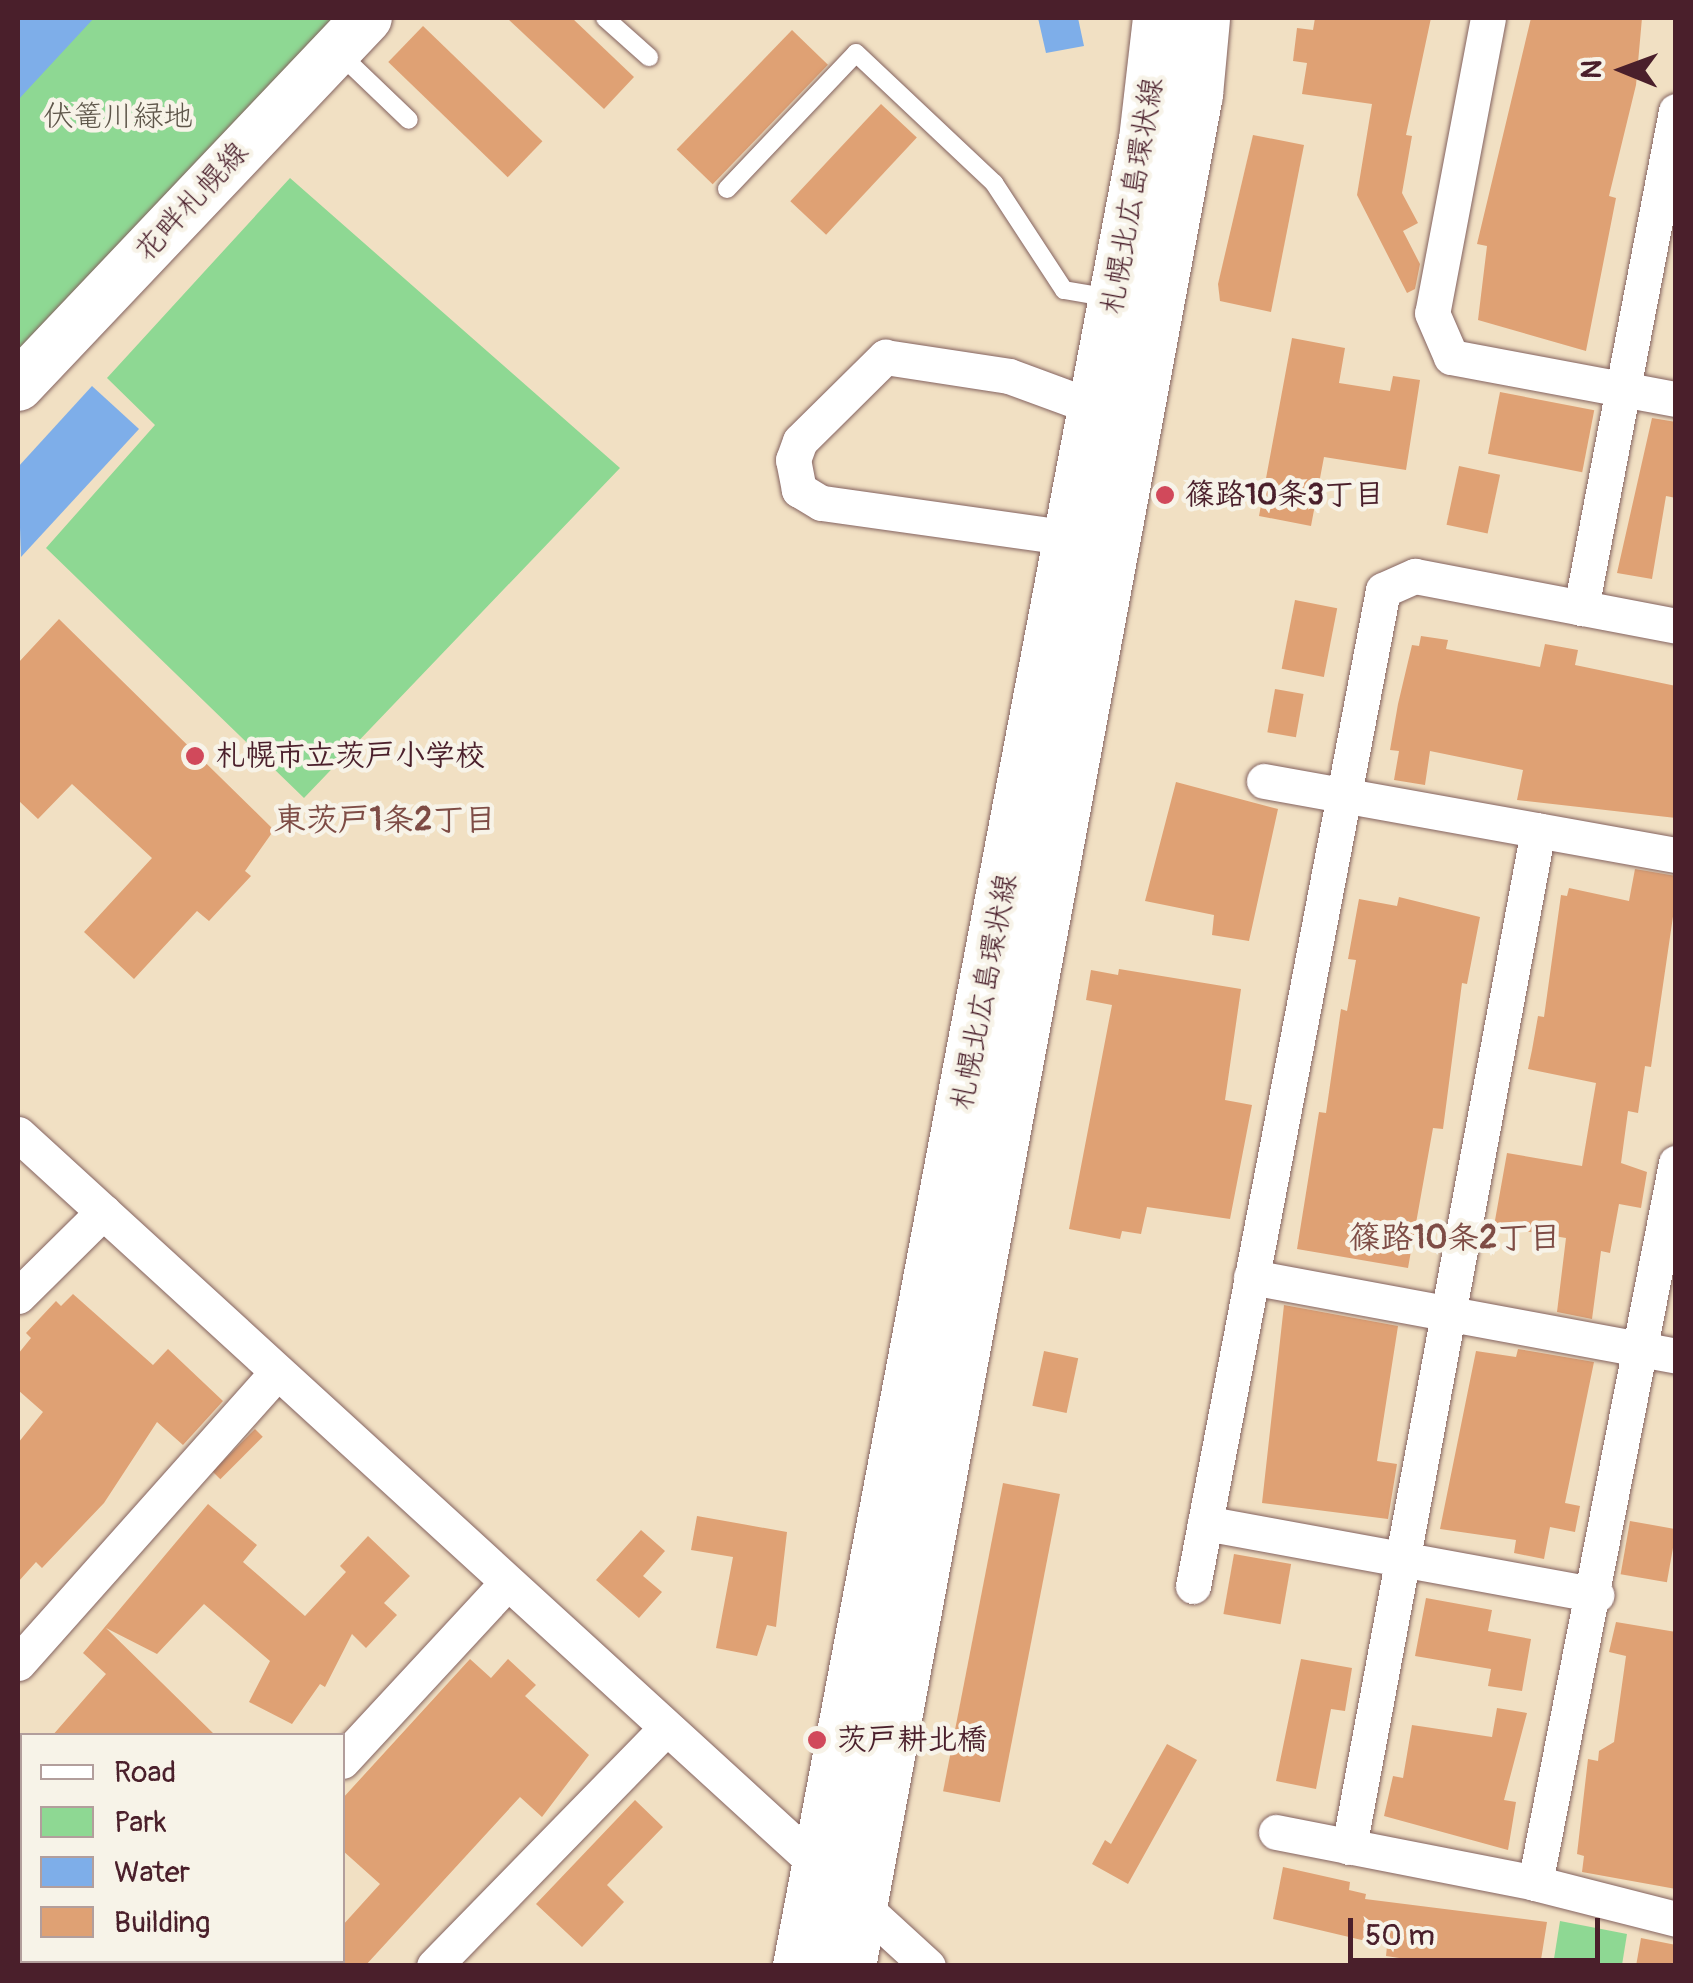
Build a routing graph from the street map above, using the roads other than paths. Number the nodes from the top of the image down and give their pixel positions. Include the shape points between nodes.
1 (605, 18) edge
2 (1160, 18) edge
3 (1202, 18) edge
4 (1488, 18) edge
5 (351, 34) edge
6 (649, 57) dead end
7 (1676, 111) edge
8 (409, 120) dead end
9 (727, 189) dead end
10 (1116, 299) junction
11 (18, 386) edge
12 (1624, 389) junction
13 (1676, 399) edge
14 (1096, 408) junction
15 (1071, 538) junction
16 (1582, 608) junction
17 (1676, 626) edge
18 (1264, 781) dead end
19 (1341, 795) junction
20 (1538, 830) junction
21 (1676, 855) edge
22 (18, 1134) edge
23 (1676, 1163) edge
24 (103, 1212) junction
25 (1251, 1277) junction
26 (18, 1296) edge
27 (1448, 1314) junction
28 (1659, 1353) edge
29 (277, 1372) junction
30 (1205, 1523) junction
31 (1405, 1560) junction
32 (507, 1582) junction
33 (1194, 1586) dead end
34 (1596, 1594) junction
35 (18, 1662) edge
36 (666, 1728) junction
37 (345, 1758) edge
38 (1276, 1832) dead end
39 (1349, 1848) junction
40 (820, 1870) junction
41 (1535, 1883) junction
42 (859, 1906) junction
43 (1676, 1920) edge
44 (434, 1966) edge
45 (800, 1966) edge
46 (848, 1966) edge
47 (928, 1966) edge

1 - 6 lane
2 - 10 main road, 札幌北広島環状線
3 - 42 main road, 札幌北広島環状線 via 1195,94
4 - 12 street via 1432,313 1450,357
5 - 8 lane
5 - 11 main road, 花畔札幌線
7 - 12 street
9 - 10 lane via 856,53 994,183 1064,290
10 - 14 main road, 札幌北広島環状線
12 - 13 street
12 - 16 street
14 - 15 main road, 札幌北広島環状線
14 - 15 street via 1008,376 885,357 800,442 793,460 800,490 820,504
15 - 40 main road, 札幌北広島環状線
16 - 17 street
16 - 19 street via 1415,576 1382,590
18 - 19 street
19 - 20 street
19 - 25 street
20 - 21 street
20 - 27 street
22 - 24 street
23 - 28 street
24 - 26 street
24 - 29 street
25 - 27 street
25 - 30 street
27 - 28 street
27 - 31 street
28 - 34 street
29 - 32 street
29 - 35 street
30 - 31 street
30 - 33 street
31 - 34 street
31 - 39 street
32 - 36 street
32 - 37 street
34 - 41 street
36 - 40 street
36 - 44 street
38 - 39 street
39 - 41 street
40 - 42 street
40 - 45 main road, 札幌北広島環状線
41 - 43 street
42 - 46 main road, 札幌北広島環状線
42 - 47 street

